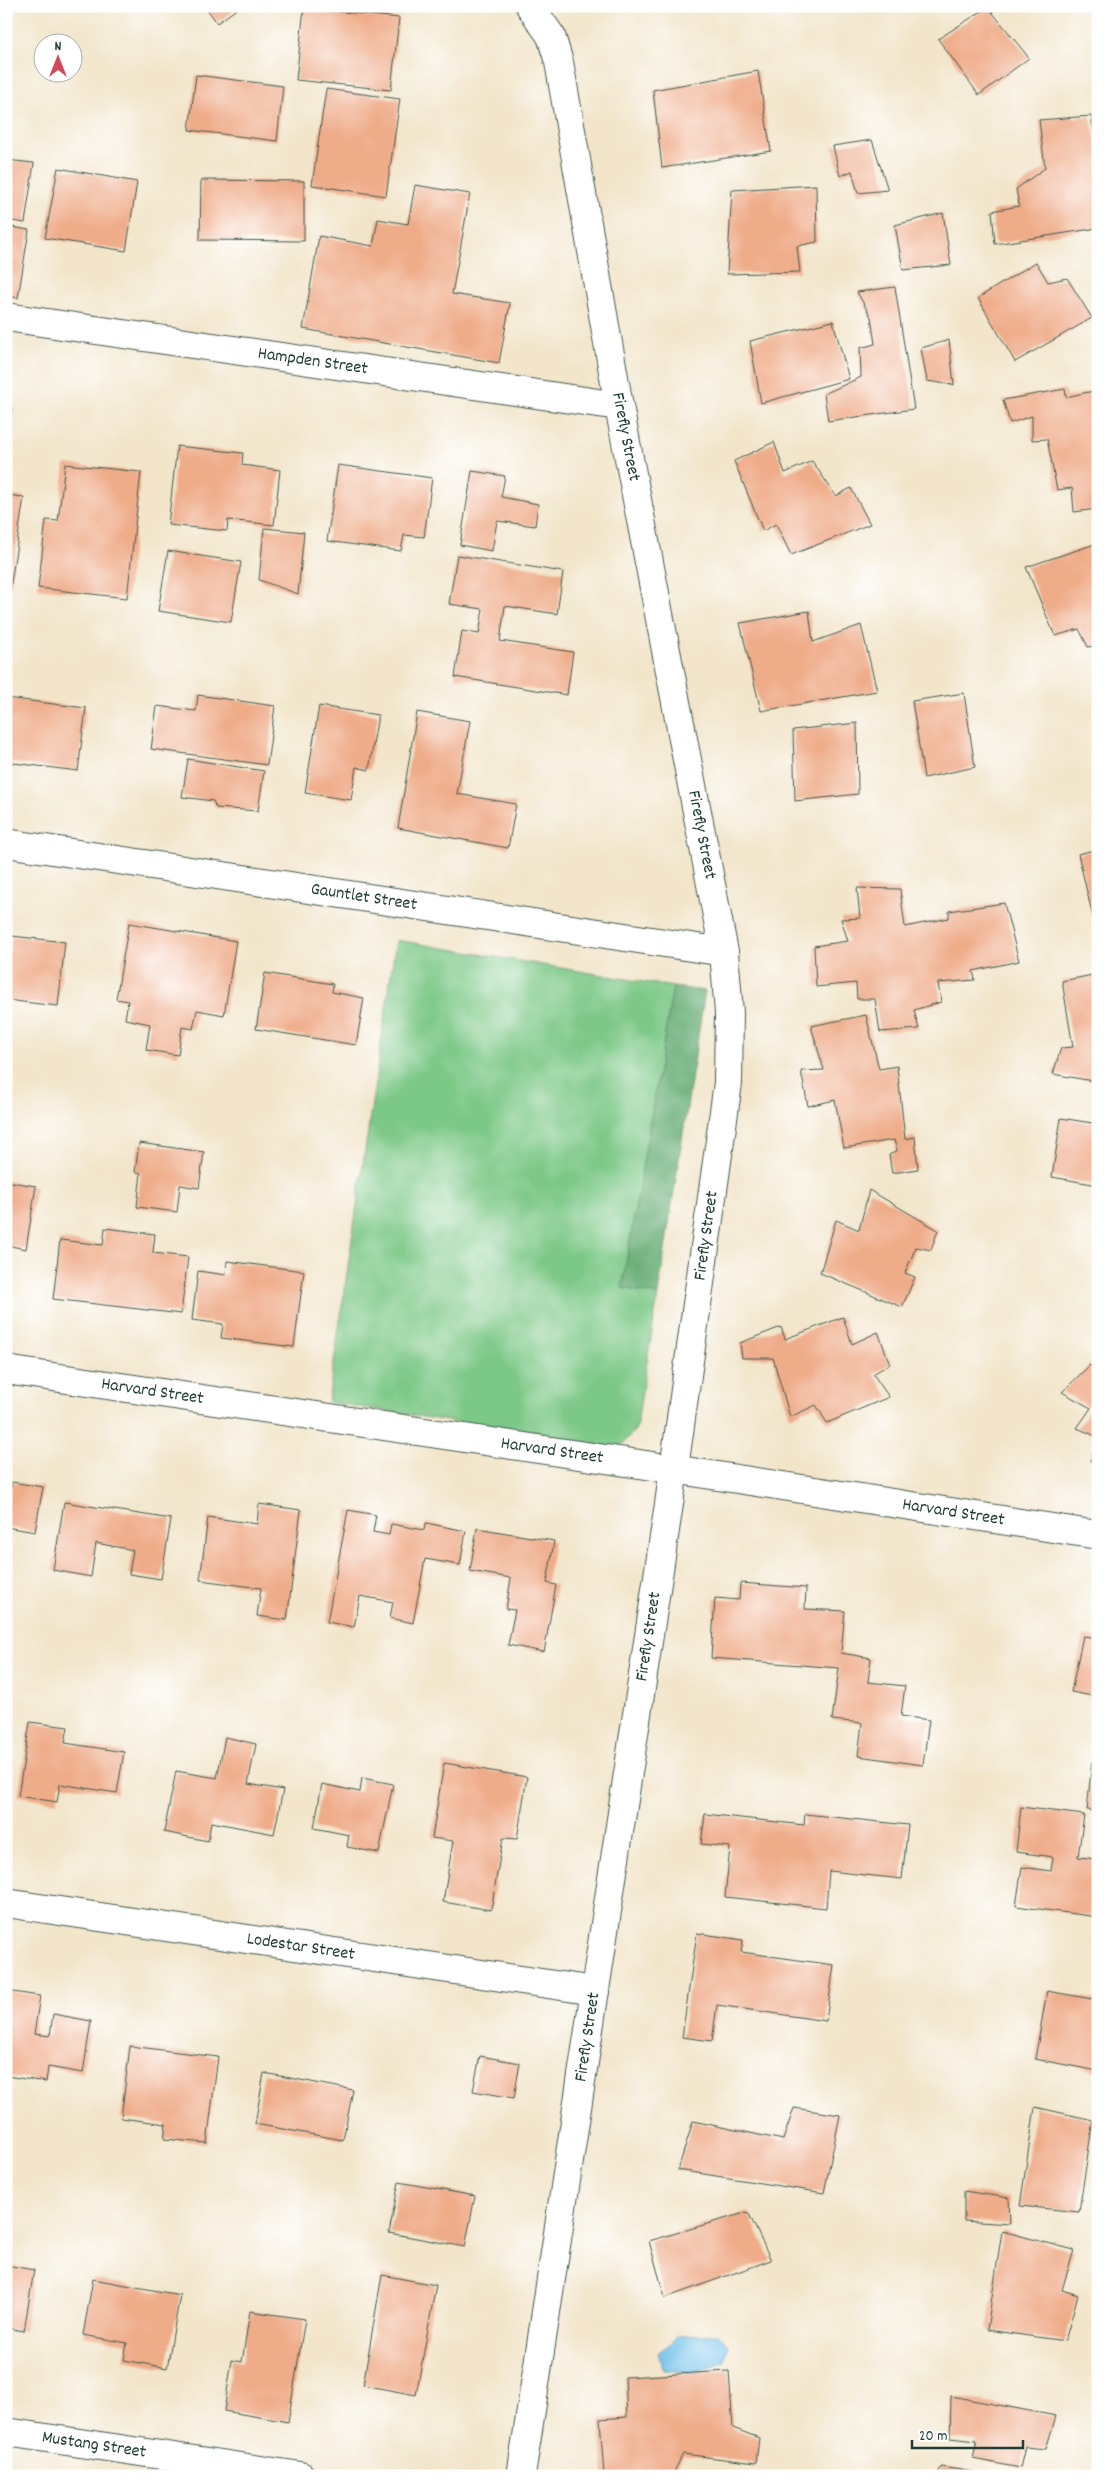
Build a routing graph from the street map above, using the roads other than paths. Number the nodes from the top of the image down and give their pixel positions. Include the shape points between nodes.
1 (530, 6) edge
2 (6, 317) edge
3 (619, 406) junction
4 (6, 843) edge
5 (724, 952) junction
6 (6, 1370) edge
7 (672, 1469) junction
8 (1098, 1536) edge
9 (6, 1903) edge
10 (596, 1991) junction
11 (6, 2432) edge
12 (300, 2476) edge
13 (521, 2476) edge

1 - 3 street, Firefly Street via 550,36 559,62
2 - 3 street, Hampden Street
3 - 5 street, Firefly Street
4 - 5 street, Gauntlet Street
5 - 7 street, Firefly Street via 729,1013 728,1083
6 - 7 street, Harvard Street
7 - 8 street, Harvard Street
7 - 10 street, Firefly Street
9 - 10 street, Lodestar Street
10 - 13 street, Firefly Street
11 - 12 street, Mustang Street

